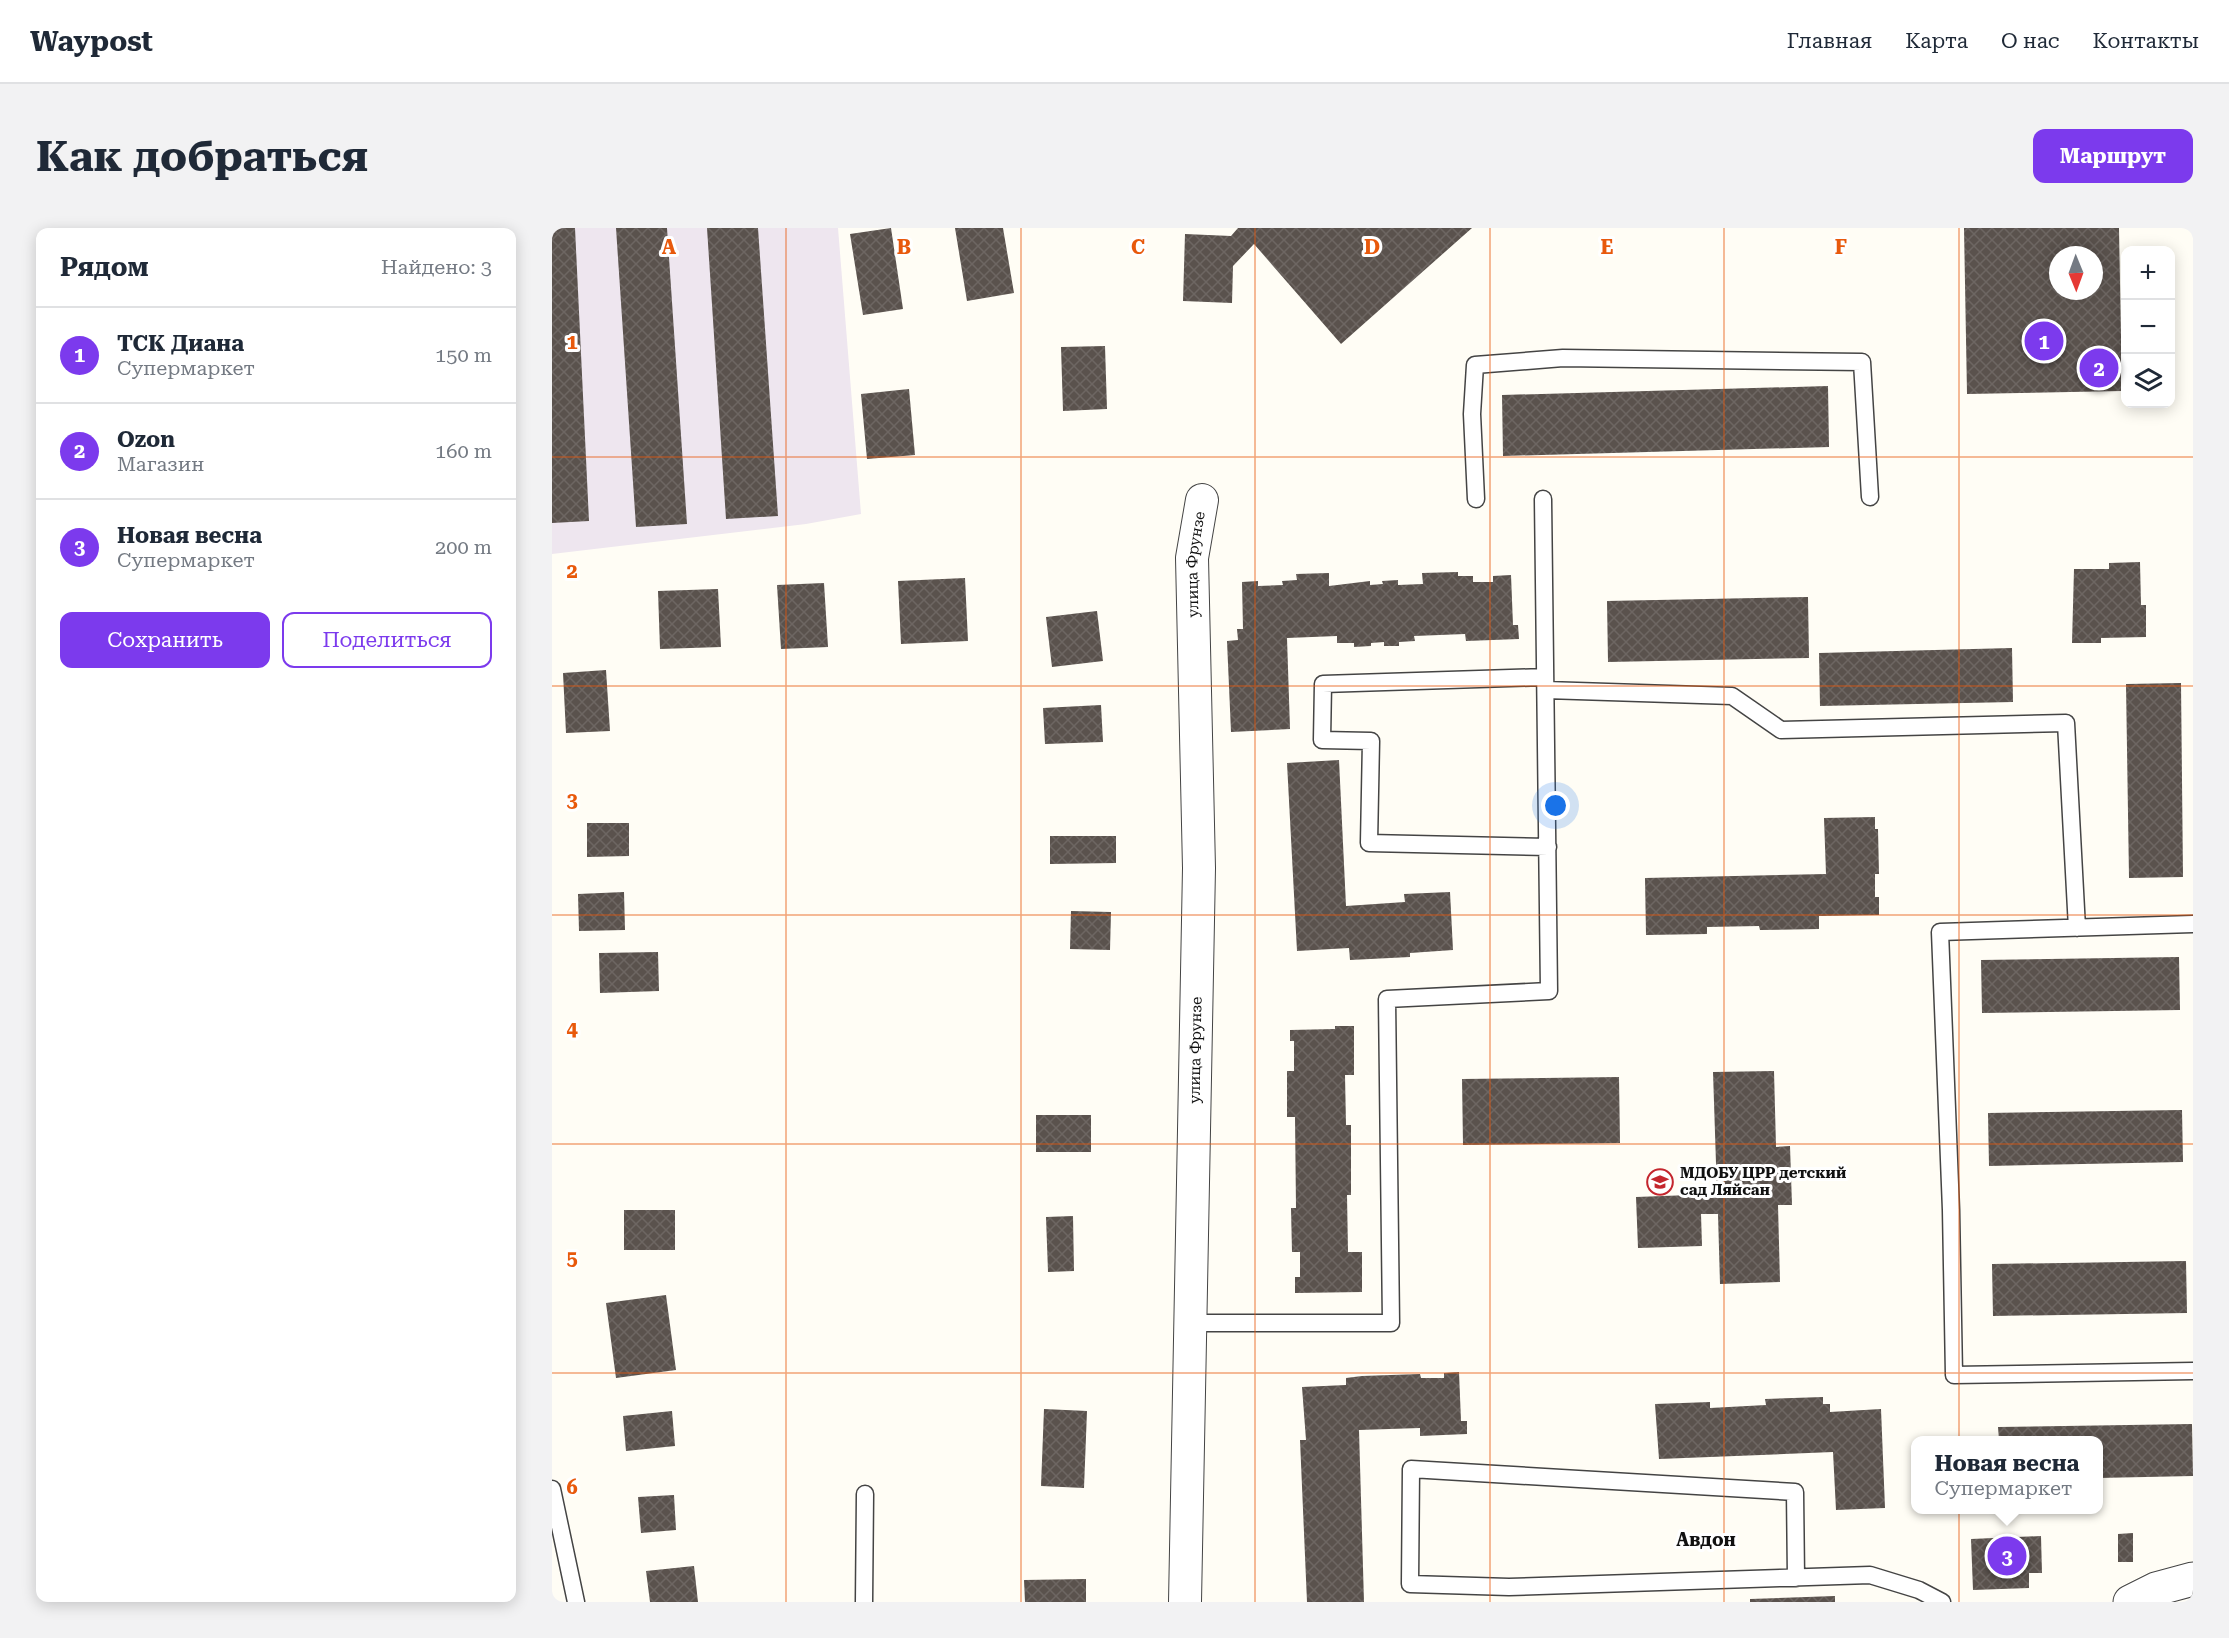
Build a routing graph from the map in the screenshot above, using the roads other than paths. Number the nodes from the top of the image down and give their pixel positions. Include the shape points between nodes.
1 (1870, 497) dead end
2 (1543, 498) dead end
3 (1476, 499) dead end
4 (1202, 500) dead end
5 (1546, 683) junction
6 (1548, 847) junction
7 (2193, 924) edge
8 (2077, 928) junction
9 (1190, 1323) junction
10 (2193, 1371) edge
11 (552, 1489) edge
12 (865, 1494) dead end
13 (1796, 1578) junction
14 (2193, 1579) edge
15 (1502, 1595) edge
16 (576, 1602) edge
17 (864, 1602) edge
18 (1185, 1602) edge
19 (1942, 1602) edge
20 (2130, 1602) edge

1 - 3 lane via 1862,362 1563,358 1474,364
2 - 5 lane
4 - 9 street, улица Фрунзе via 1192,558 1199,868
5 - 6 lane
5 - 6 lane via 1323,684 1322,740 1371,741 1369,843
5 - 8 lane via 1732,696 1781,730 2066,723
6 - 9 lane via 1550,991 1387,999 1392,1323
7 - 8 lane
8 - 10 lane via 1940,932 1954,1375
9 - 18 street, улица Фрунзе
11 - 16 lane
12 - 17 lane
13 - 15 lane
13 - 15 lane via 1795,1492 1411,1468 1410,1584
13 - 19 lane via 1870,1575 1919,1590
14 - 20 street via 2156,1589

